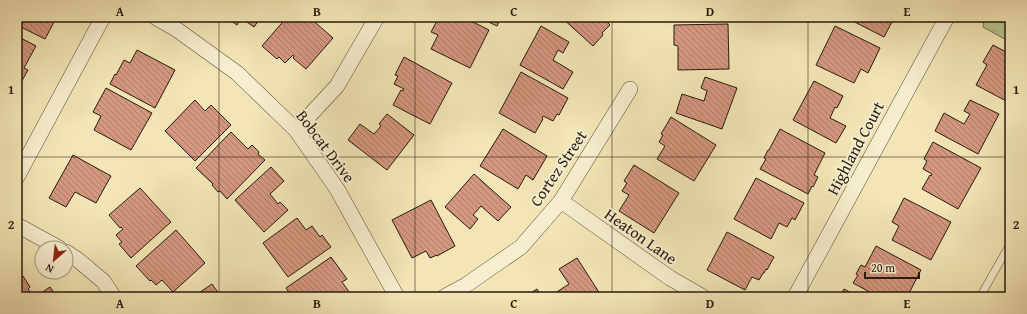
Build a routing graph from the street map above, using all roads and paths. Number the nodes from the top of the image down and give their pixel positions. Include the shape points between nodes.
1 (104, 17) edge
2 (155, 17) edge
3 (377, 17) edge
4 (947, 17) edge
5 (630, 89) dead end
6 (296, 130) junction
7 (17, 177) edge
8 (561, 201) junction
9 (17, 225) edge
10 (44, 240) edge
11 (1010, 244) edge
12 (74, 257) edge
13 (114, 297) edge
14 (397, 297) edge
15 (444, 297) edge
16 (703, 297) edge
17 (795, 297) edge
18 (980, 297) edge

1 - 7 street
2 - 6 street, Bobcat Drive via 176,29 237,74
3 - 6 street via 337,86
4 - 17 street, Highland Court
5 - 8 street, Cortez Street
6 - 14 street, Bobcat Drive via 337,189
8 - 15 street, Cortez Street via 521,247 466,286
8 - 16 street, Heaton Lane via 670,278
9 - 10 street
11 - 18 lane
12 - 13 street via 103,281

